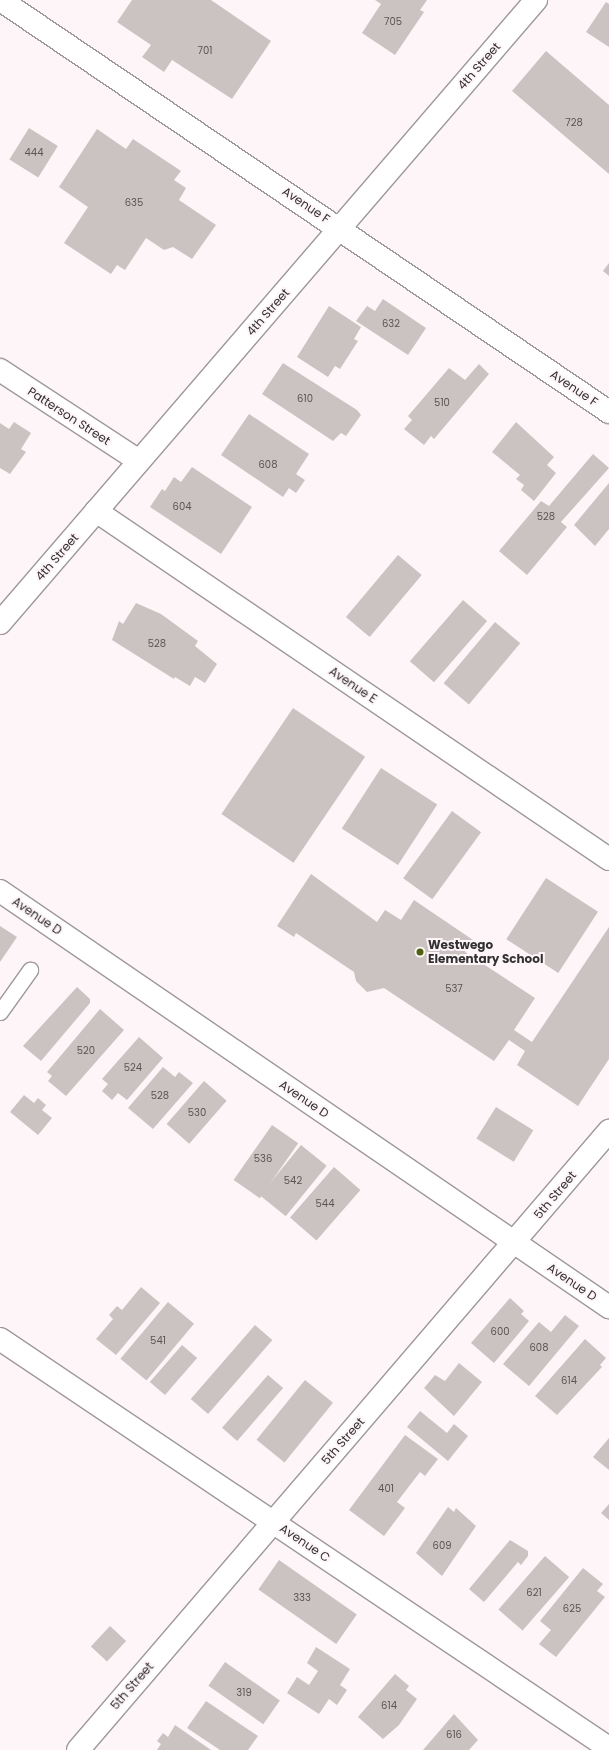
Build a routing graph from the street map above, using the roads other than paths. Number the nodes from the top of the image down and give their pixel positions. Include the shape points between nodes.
1 (536, 0) edge
2 (2, 1) edge
3 (340, 228) junction
4 (0, 370) edge
5 (609, 412) edge
6 (139, 462) junction
7 (96, 511) junction
8 (0, 623) edge
9 (609, 859) edge
10 (2, 896) edge
11 (30, 970) dead end
12 (0, 1012) edge
13 (609, 1131) edge
14 (514, 1244) junction
15 (609, 1307) edge
16 (0, 1339) edge
17 (273, 1521) junction
18 (609, 1748) edge
19 (78, 1750) edge

1 - 3 street, 4th Street
2 - 3 street, Avenue F
3 - 5 street, Avenue F
3 - 6 street, 4th Street
4 - 6 street, Patterson Street
6 - 7 street, 4th Street
7 - 8 street, 4th Street
7 - 9 street, Avenue E
10 - 14 street, Avenue D
11 - 12 lane
13 - 14 street, 5th Street
14 - 15 street, Avenue D
14 - 17 street, 5th Street
16 - 17 street, Avenue C
17 - 18 street, Avenue C
17 - 19 street, 5th Street

